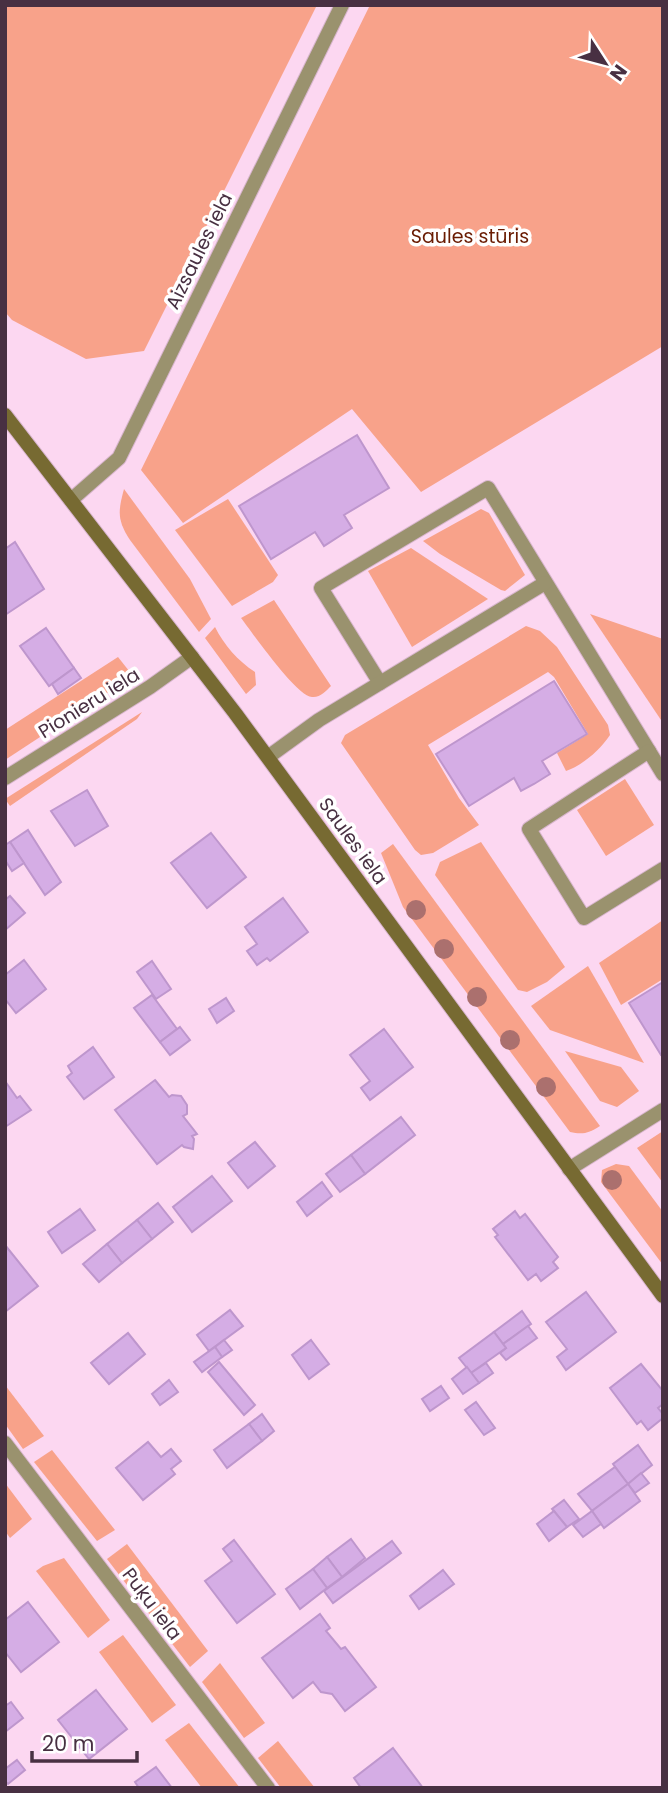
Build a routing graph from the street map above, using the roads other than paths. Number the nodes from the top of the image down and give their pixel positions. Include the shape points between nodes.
1 (342, 5) edge
2 (5, 415) edge
3 (71, 500) junction
4 (545, 583) junction
5 (192, 657) junction
6 (380, 682) junction
7 (649, 751) junction
8 (268, 757) junction
9 (663, 774) edge
10 (5, 778) edge
11 (663, 869) edge
12 (663, 1110) edge
13 (569, 1169) junction
14 (663, 1296) edge
15 (5, 1443) edge
16 (268, 1788) edge

1 - 3 street, Aizsaules iela via 119,458
2 - 3 street, Saules iela
3 - 5 street, Saules iela
4 - 6 street
4 - 6 street via 488,488 321,588
4 - 7 street
5 - 8 street, Saules iela
5 - 10 street, Pionieru iela
6 - 8 street
7 - 9 street
7 - 11 street via 529,830 584,918
8 - 13 street, Saules iela
12 - 13 street
13 - 14 street, Saules iela
15 - 16 street, Puķu iela

